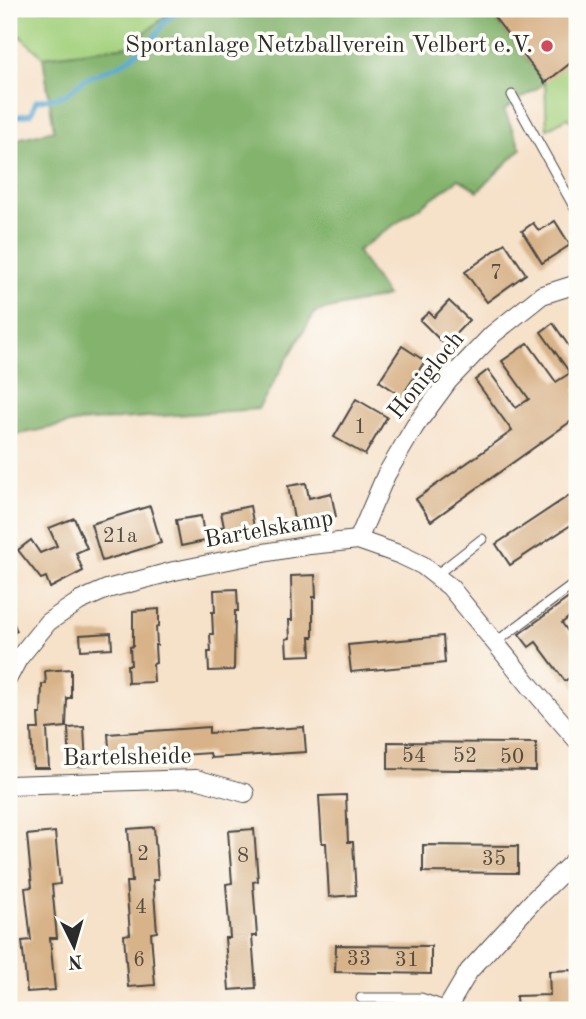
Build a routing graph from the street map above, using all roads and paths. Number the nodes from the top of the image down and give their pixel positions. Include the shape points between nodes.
1 (512, 95) dead end
2 (577, 212) edge
3 (577, 284) edge
4 (481, 539) dead end
5 (358, 540) junction
6 (436, 575) junction
7 (577, 582) edge
8 (496, 642) junction
9 (9, 676) edge
10 (577, 740) edge
11 (9, 785) edge
12 (246, 793) dead end
13 (577, 858) edge
14 (361, 998) dead end
15 (447, 1009) edge

1 - 2 lane
3 - 5 street, Honigloch via 542,295 493,334 449,380 386,475
4 - 6 lane
5 - 6 street, Bartelskamp via 401,555
5 - 9 street, Bartelskamp via 174,571 107,589 48,622
6 - 8 street, Bartelskamp
7 - 8 lane
8 - 10 street, Bartelskamp
11 - 12 street, Bartelsheide via 196,779
13 - 15 street via 469,971
14 - 15 lane via 421,999

